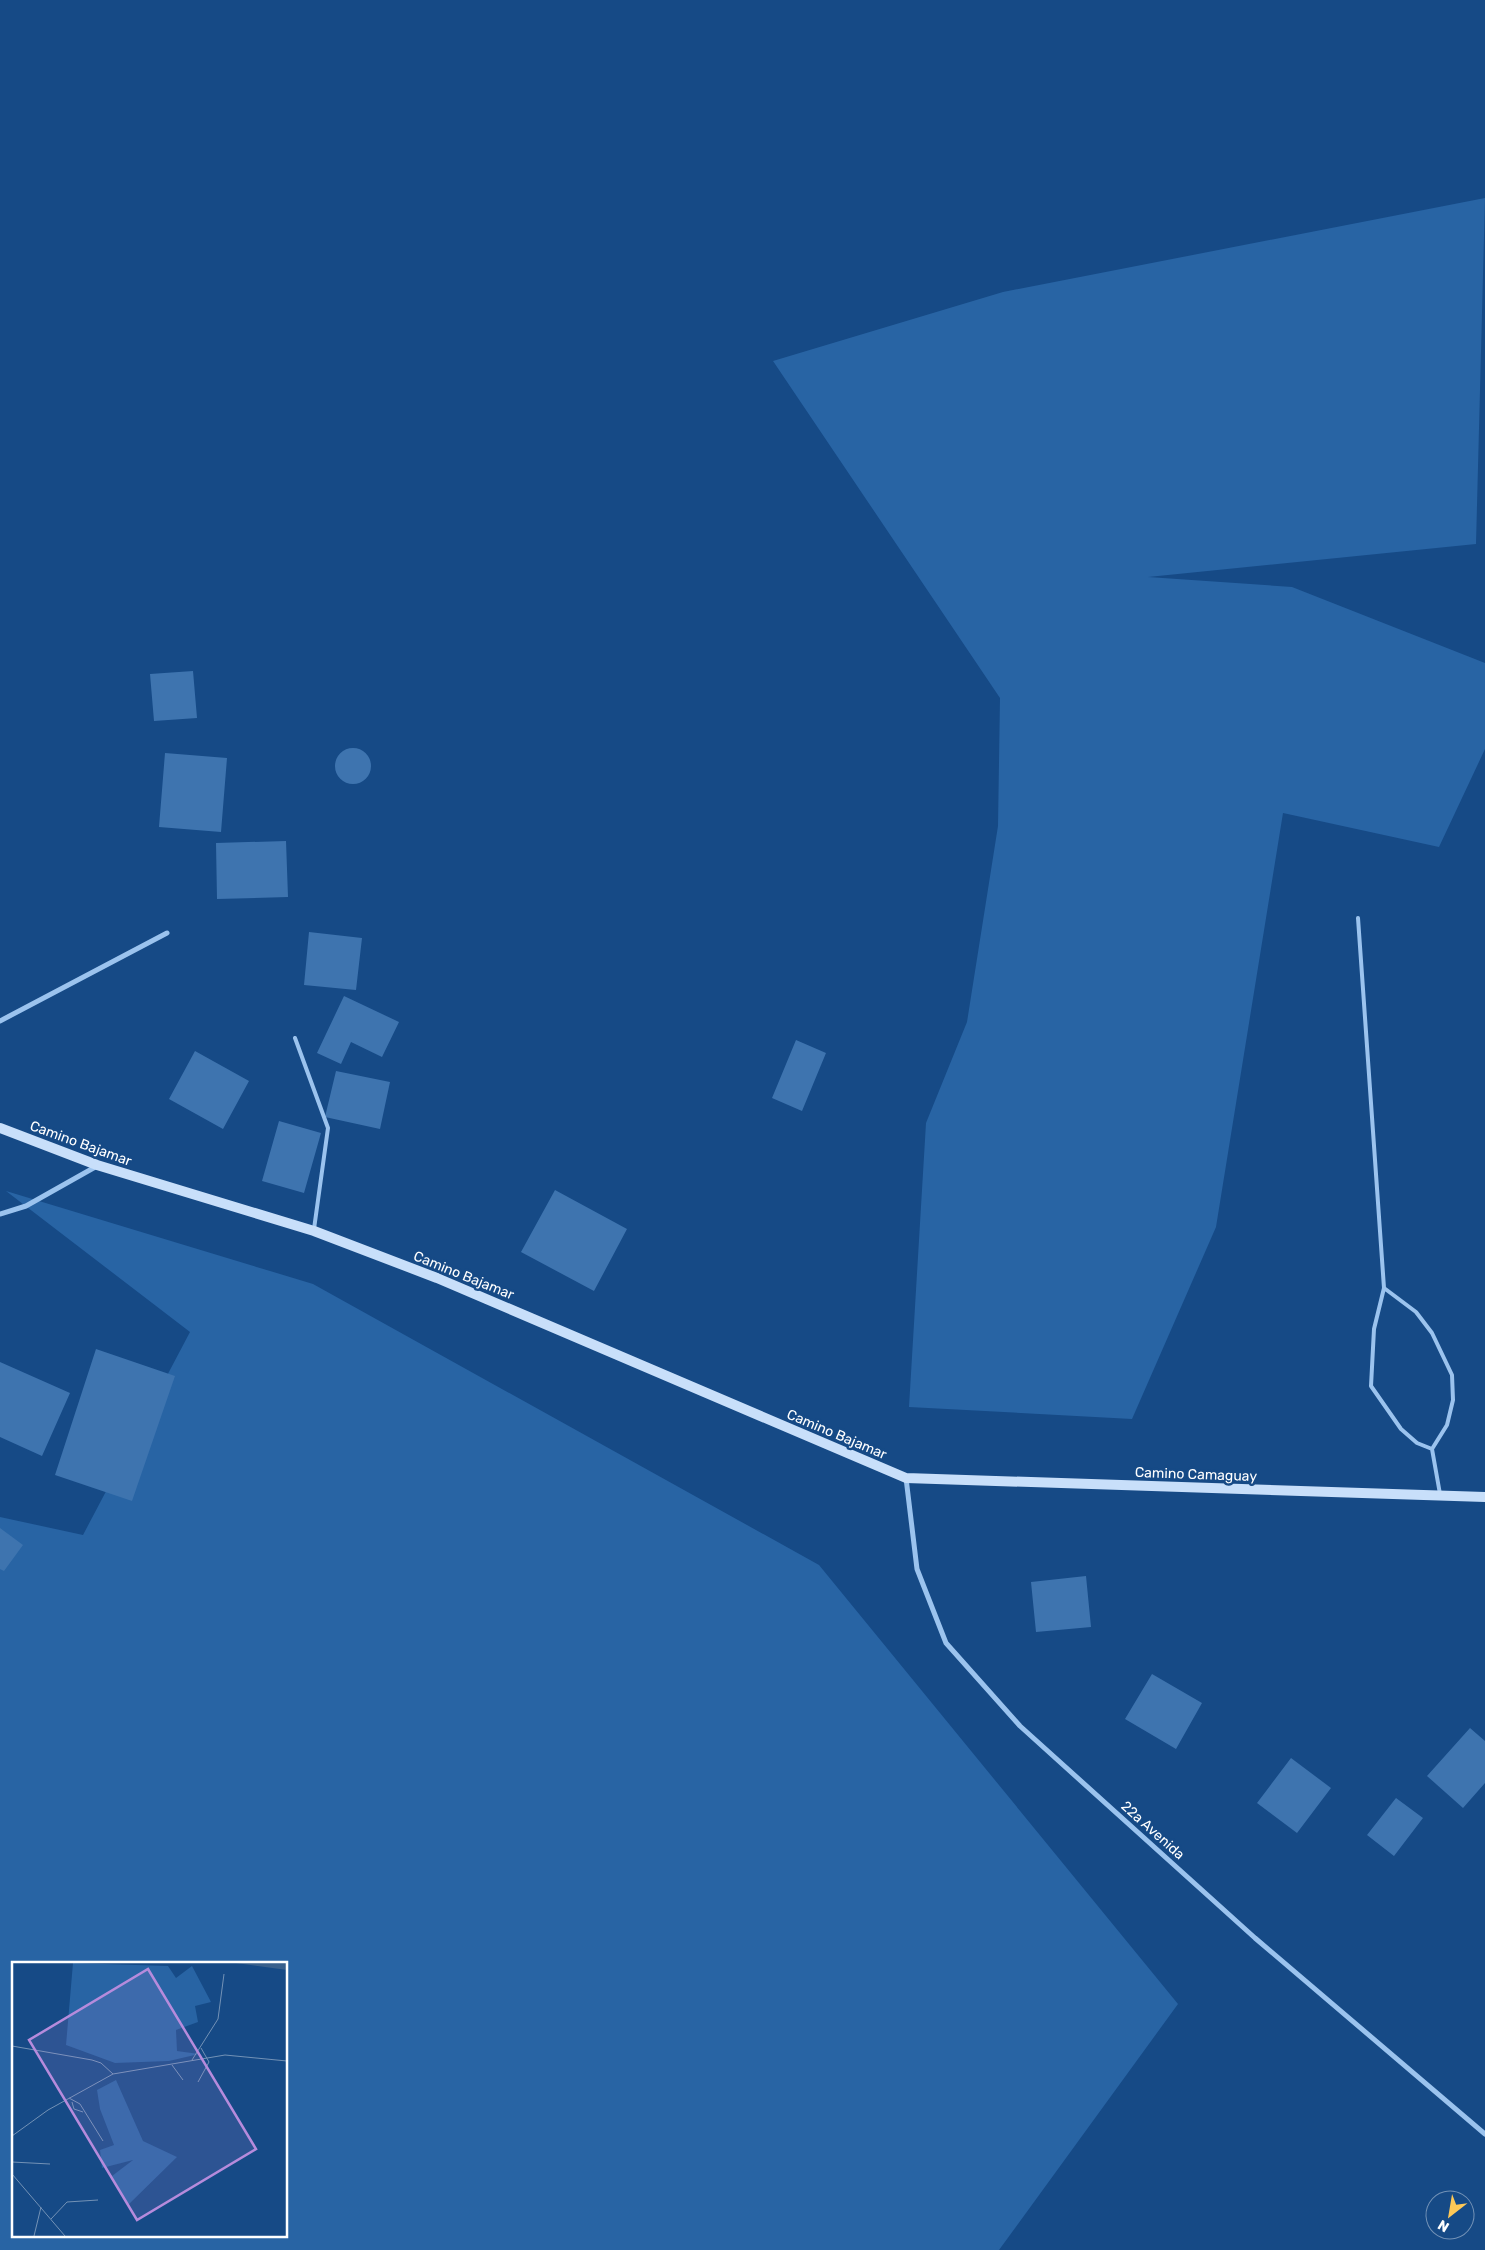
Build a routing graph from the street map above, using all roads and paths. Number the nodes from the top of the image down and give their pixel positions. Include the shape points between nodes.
1 (1358, 918) dead end
2 (167, 932) dead end
3 (0, 1021) edge
4 (295, 1038) dead end
5 (0, 1128) edge
6 (97, 1166) junction
7 (0, 1214) edge
8 (314, 1231) junction
9 (1384, 1288) junction
10 (1432, 1449) junction
11 (906, 1478) junction
12 (1441, 1496) junction
13 (1485, 1497) edge
14 (1485, 2134) edge

1 - 9 lane
2 - 3 street
4 - 8 lane via 328,1128
5 - 6 street, Camino Bajamar
6 - 7 street via 26,1206
6 - 8 street, Camino Bajamar
8 - 11 street, Camino Bajamar via 437,1278
9 - 10 lane via 1374,1329 1371,1386 1401,1429 1417,1443
9 - 10 lane via 1416,1312 1432,1332 1452,1375 1453,1400 1447,1425
10 - 12 lane
11 - 12 street, Camino Camaguay
11 - 14 street, 22a Avenida via 918,1569 946,1643 1020,1726 1255,1938
12 - 13 street, Camino Camaguay

